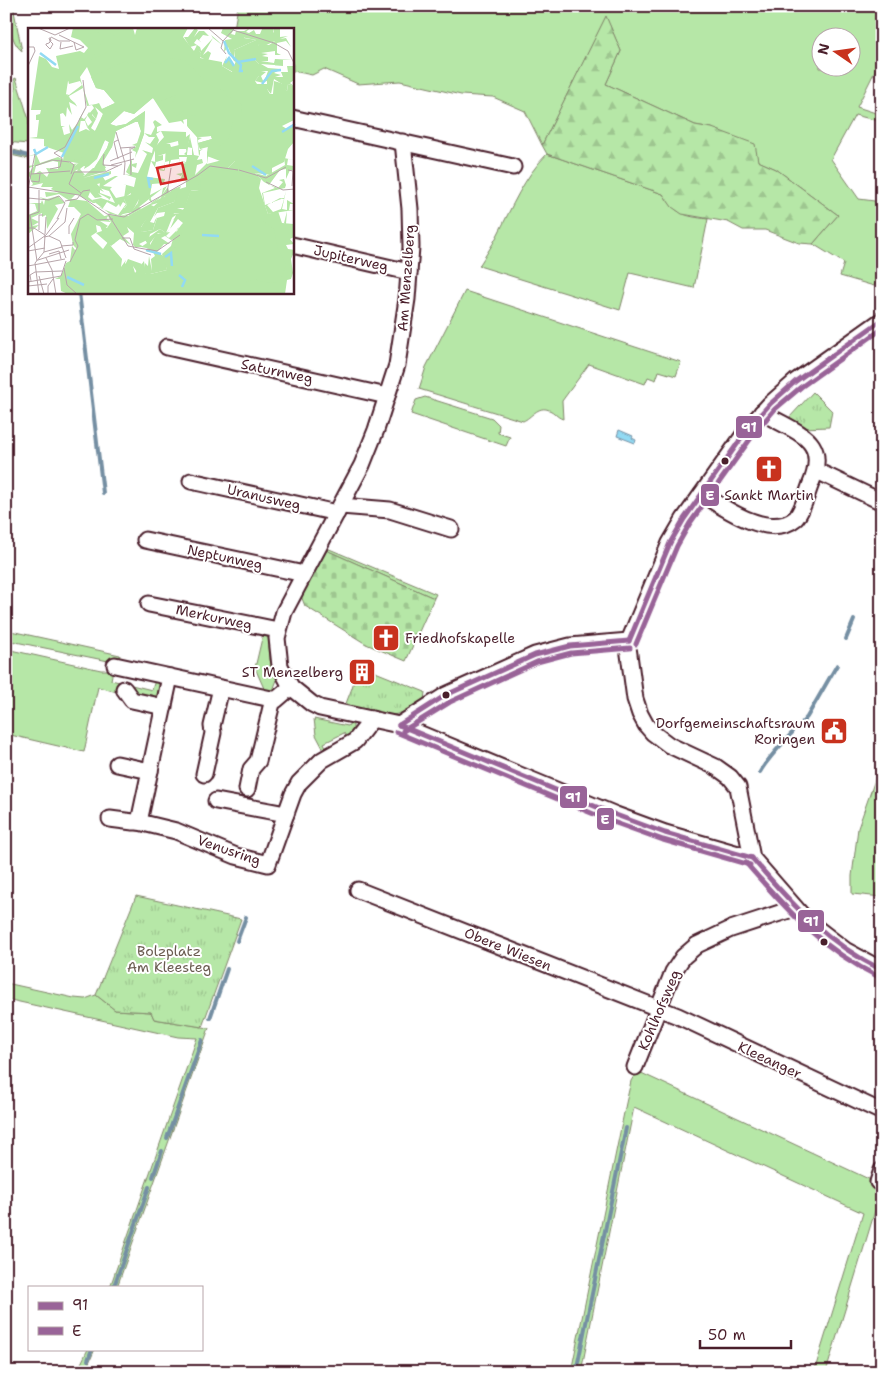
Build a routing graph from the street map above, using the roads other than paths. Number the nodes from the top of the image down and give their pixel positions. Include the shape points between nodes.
1 (294, 118) edge
2 (404, 142) junction
3 (513, 166) dead end
4 (294, 245) edge
5 (409, 272) junction
6 (882, 320) edge
7 (167, 347) dead end
8 (387, 396) junction
9 (762, 412) junction
10 (817, 471) junction
11 (191, 481) dead end
12 (702, 494) junction
13 (882, 502) edge
14 (339, 510) junction
15 (451, 530) dead end
16 (145, 540) dead end
17 (304, 574) junction
18 (150, 604) dead end
19 (278, 630) junction
20 (629, 641) junction
21 (114, 665) dead end
22 (170, 677) junction
23 (291, 687) junction
24 (221, 688) junction
25 (124, 689) dead end
26 (272, 699) junction
27 (164, 707) junction
28 (372, 719) junction
29 (399, 725) junction
30 (117, 764) dead end
31 (150, 771) junction
32 (204, 774) dead end
33 (247, 789) dead end
34 (216, 801) dead end
35 (286, 814) junction
36 (110, 819) dead end
37 (139, 822) junction
38 (752, 858) junction
39 (358, 890) dead end
40 (795, 908) junction
41 (882, 970) edge
42 (658, 1009) junction
43 (635, 1066) dead end
44 (882, 1112) edge

1 - 2 street
2 - 3 street
2 - 5 street, Am Menzelberg via 410,209
4 - 5 street, Jupiterweg
5 - 8 street, Am Menzelberg via 404,330
6 - 9 street via 796,381
7 - 8 street, Saturnweg
8 - 14 street, Am Menzelberg via 362,466
9 - 10 street via 810,442 816,454
9 - 12 street
10 - 12 street via 799,514 782,525 740,518
10 - 13 street
11 - 14 street, Uranusweg
12 - 20 street via 670,543
14 - 15 street, Uranusweg via 390,510
14 - 17 street, Am Menzelberg
16 - 17 street, Neptunweg
17 - 19 street, Am Menzelberg
18 - 19 street, Merkurweg
19 - 23 street, Am Menzelberg via 280,666
20 - 29 street via 570,646 535,655 446,695
20 - 38 street via 635,699 643,720 664,742 716,767 738,787
21 - 22 street
22 - 24 street
22 - 27 street
23 - 26 street via 276,700
23 - 28 street, Am Menzelberg via 320,708
24 - 26 street
24 - 32 street
25 - 27 street via 132,700
26 - 33 street via 258,761 251,769
27 - 31 street
28 - 29 street, Am Menzelberg
28 - 35 street, Venusring via 355,742 322,760 308,772 293,794
29 - 38 street, Am Menzelberg via 616,815
30 - 31 street
31 - 37 street
34 - 35 street
35 - 37 street, Venusring via 268,864 236,856 176,831
36 - 37 street, Venusring
38 - 40 street
39 - 42 street, Obere Wiesen
40 - 41 street via 838,944
40 - 42 street, Kohlhofsweg via 731,929 696,945 673,972
42 - 43 street, Kohlhofsweg
42 - 44 street, Kleeanger

